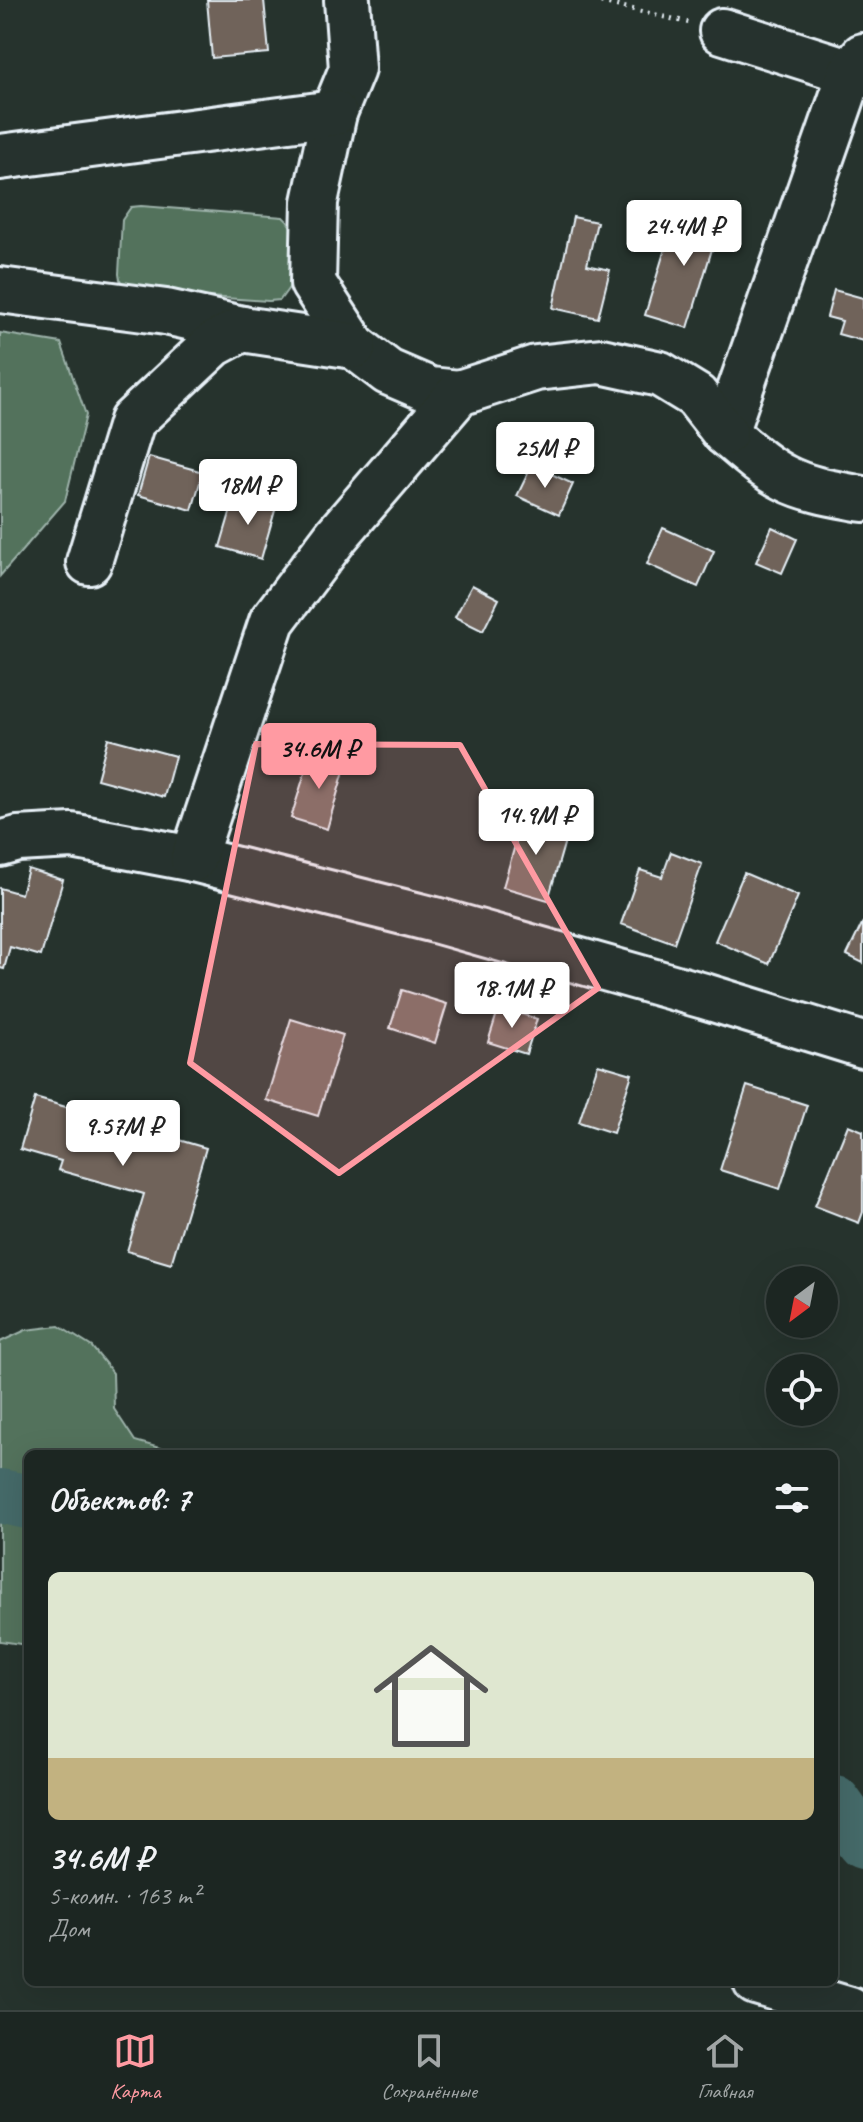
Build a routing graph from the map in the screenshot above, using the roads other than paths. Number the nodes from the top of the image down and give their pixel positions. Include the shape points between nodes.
1 (347, 0) edge
2 (722, 31) road end
3 (857, 64) edge
4 (334, 113) junction
5 (0, 157) edge
6 (0, 290) edge
7 (242, 329) junction
8 (354, 346) junction
9 (459, 393) junction
10 (725, 433) junction
11 (863, 499) edge
12 (89, 562) dead end
13 (0, 844) edge
14 (193, 859) junction
15 (863, 1045) edge
16 (769, 1986) edge
17 (850, 2010) edge

1 - 4 street via 352,69
2 - 3 street
3 - 10 street
4 - 5 street
4 - 8 street via 315,202 313,283
6 - 7 street via 166,312
7 - 8 street
7 - 12 street via 214,344 132,421
8 - 9 street via 388,372 430,390
9 - 10 street via 536,368 601,361 660,374 696,396
9 - 14 street via 337,535 272,621
10 - 11 street via 786,479
13 - 14 street via 72,836
14 - 15 street via 435,920
16 - 17 street

